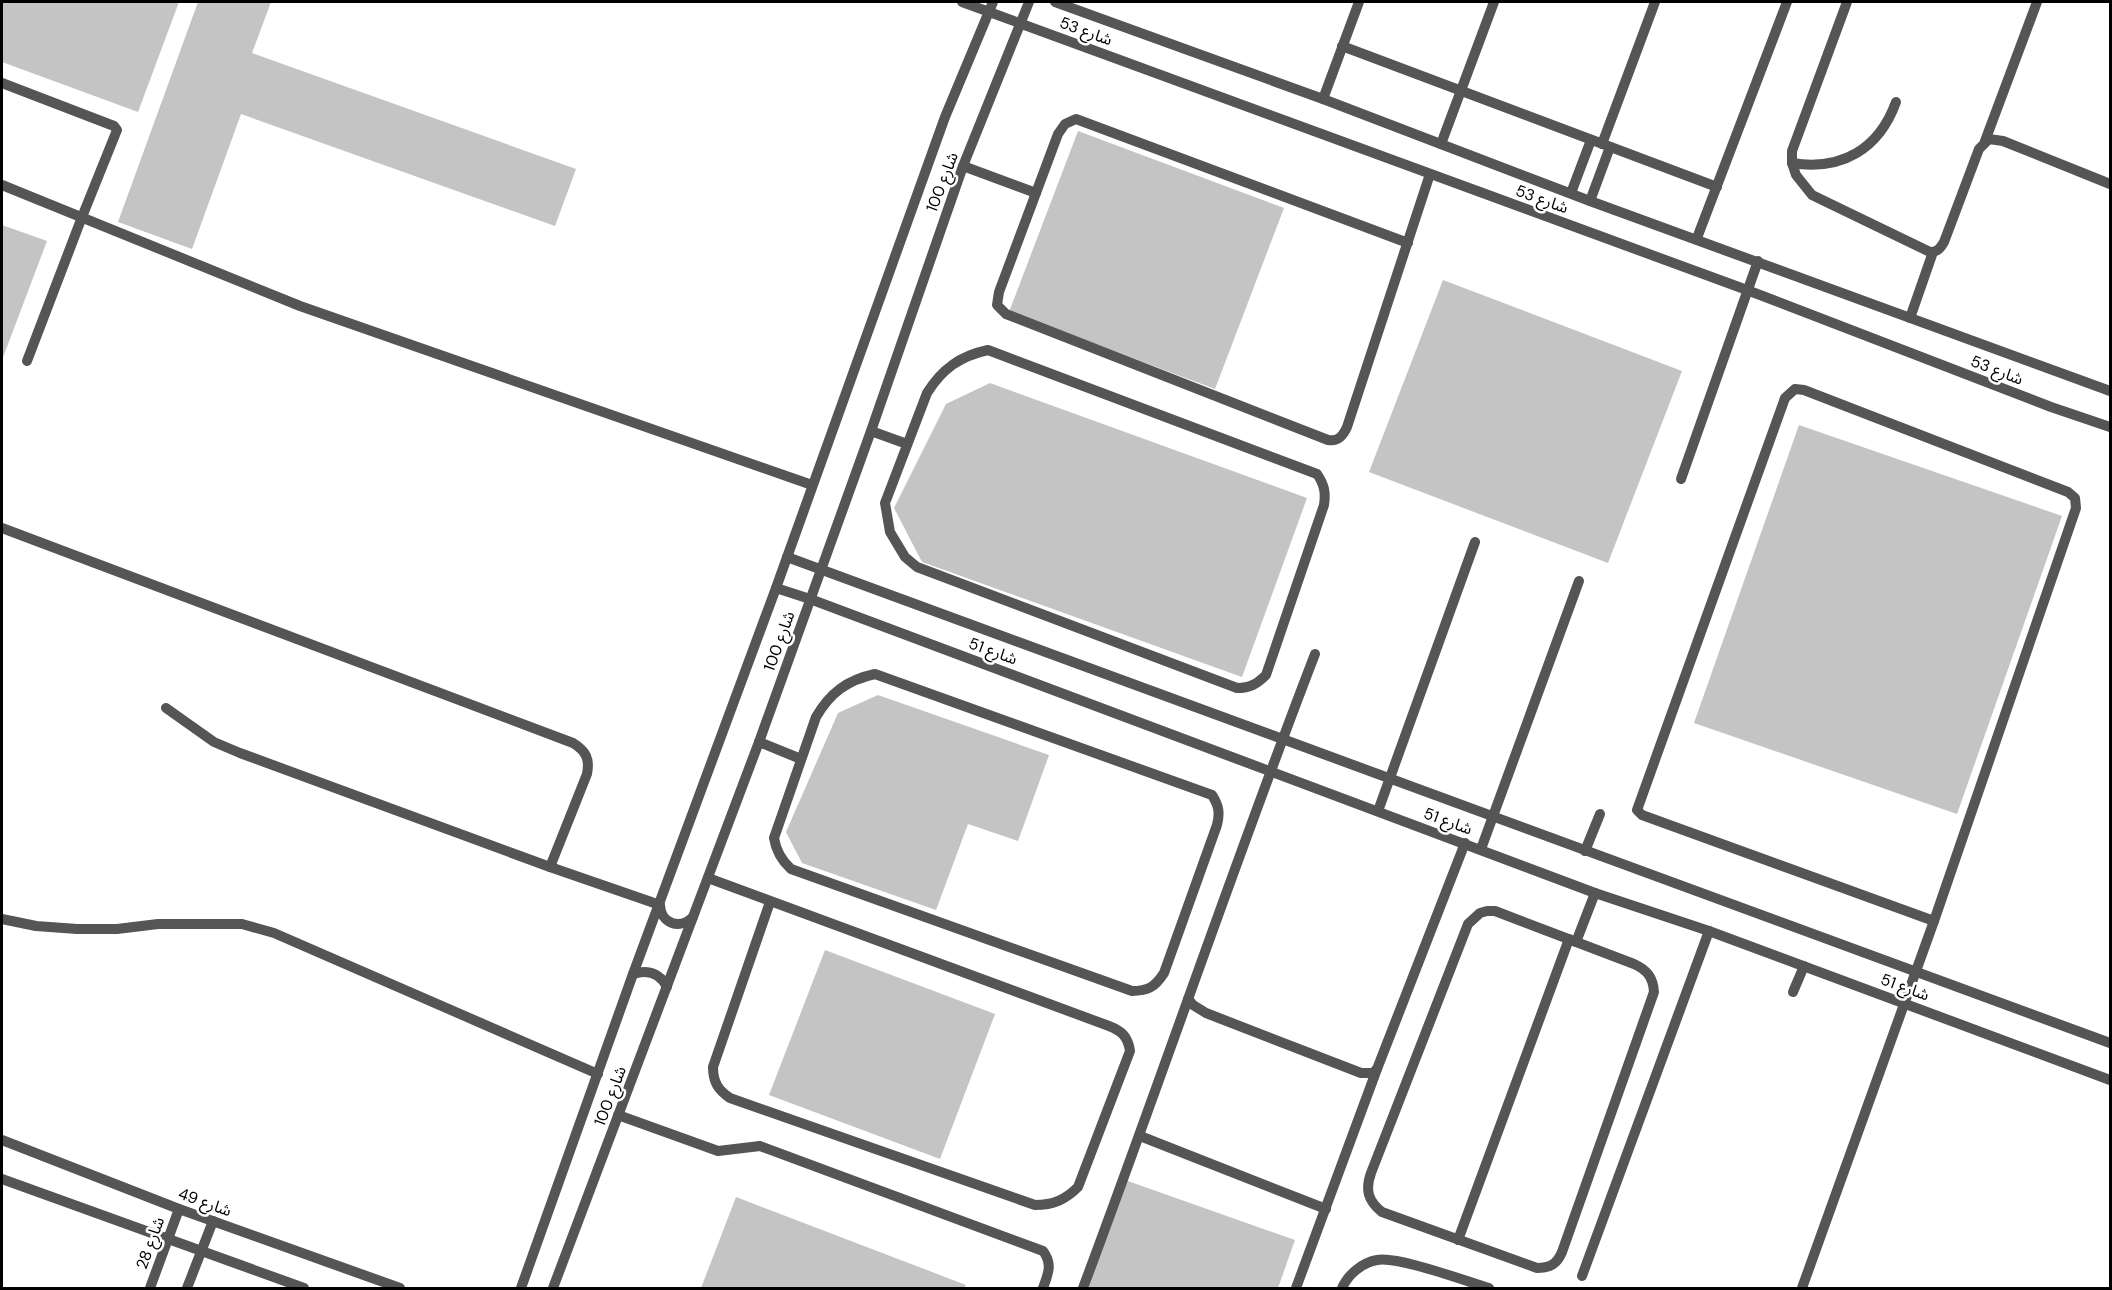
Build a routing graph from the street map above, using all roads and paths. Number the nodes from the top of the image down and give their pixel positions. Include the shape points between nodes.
1 (962, 2) edge
2 (1029, 2) edge
3 (1055, 2) edge
4 (1359, 2) edge
5 (1494, 2) edge
6 (1655, 2) edge
7 (1787, 2) edge
8 (1847, 2) edge
9 (2037, 2) edge
10 (991, 6) edge
11 (1021, 23) junction
12 (1342, 46) junction
13 (2, 83) edge
14 (1461, 91) junction
15 (1323, 99) junction
16 (1896, 102) dead end
17 (1591, 140) junction
18 (1985, 141) junction
19 (1441, 144) junction
20 (1606, 146) junction
21 (1792, 164) junction
22 (963, 166) junction
23 (1430, 174) junction
24 (2, 184) edge
25 (2110, 184) edge
26 (1717, 187) junction
27 (1036, 194) junction
28 (1571, 194) junction
29 (1590, 201) junction
30 (82, 217) junction
31 (1697, 238) junction
32 (1408, 243) junction
33 (1934, 252) junction
34 (1758, 261) junction
35 (1747, 290) junction
36 (1910, 318) junction
37 (27, 361) dead end
38 (2110, 391) edge
39 (2110, 427) edge
40 (871, 431) junction
41 (907, 444) junction
42 (1681, 478) dead end
43 (812, 485) junction
44 (2, 528) edge
45 (1475, 542) dead end
46 (787, 557) junction
47 (821, 569) junction
48 (1579, 581) dead end
49 (776, 588) junction
50 (810, 598) junction
51 (1315, 654) dead end
52 (166, 708) dead end
53 (1282, 739) junction
54 (759, 742) junction
55 (801, 759) junction
56 (1270, 770) junction
57 (1389, 779) junction
58 (1378, 811) junction
59 (1600, 814) dead end
60 (1493, 818) junction
61 (1465, 843) junction
62 (1481, 849) junction
63 (1585, 851) junction
64 (550, 867) junction
65 (708, 878) junction
66 (1595, 892) junction
67 (770, 902) junction
68 (660, 905) junction
69 (693, 917) junction
70 (2, 919) edge
71 (1934, 921) junction
72 (1709, 930) junction
73 (1572, 941) junction
74 (1804, 966) junction
75 (1917, 971) junction
76 (633, 974) junction
77 (666, 987) junction
78 (1793, 992) dead end
79 (1188, 999) junction
80 (1906, 1003) junction
81 (2110, 1043) edge
82 (1377, 1069) junction
83 (598, 1074) junction
84 (2110, 1080) edge
85 (618, 1115) junction
86 (1140, 1136) junction
87 (2, 1140) edge
88 (2, 1179) edge
89 (179, 1209) junction
90 (1326, 1209) junction
91 (213, 1221) junction
92 (167, 1240) junction
93 (1458, 1240) junction
94 (201, 1252) junction
95 (1582, 1276) dead end
96 (150, 1288) edge
97 (187, 1288) edge
98 (304, 1288) edge
99 (400, 1288) edge
100 (520, 1288) edge
101 (553, 1288) edge
102 (1043, 1288) edge
103 (1083, 1288) edge
104 (1296, 1288) edge
105 (1342, 1288) edge
106 (1489, 1288) edge
107 (1802, 1288) edge

1 - 10 lane, شارع 53
2 - 11 lane, شارع 100
3 - 15 lane, شارع 53
4 - 12 lane
5 - 14 lane
6 - 20 lane
7 - 26 lane
8 - 21 lane via 1792,151
9 - 18 lane
10 - 11 lane, شارع 53
10 - 43 lane, شارع 100 via 945,117
11 - 22 lane, شارع 100
11 - 23 lane, شارع 53
12 - 14 lane
12 - 15 lane
13 - 30 lane via 117,129
14 - 17 lane
14 - 19 lane
15 - 19 lane, شارع 53
16 - 21 lane via 1883,129 1863,150 1822,165
17 - 20 lane
17 - 28 lane
18 - 25 lane via 1998,139
18 - 33 lane via 1944,243
19 - 28 lane, شارع 53
20 - 26 lane
20 - 29 lane
21 - 33 lane via 1812,195
22 - 27 lane
22 - 40 lane, شارع 100
23 - 32 lane
23 - 35 lane, شارع 53
24 - 30 lane
26 - 31 lane
27 - 32 lane via 1061,128 1076,119
27 - 32 lane via 999,292 997,305 1002,312 1332,441 1340,438 1347,427
28 - 29 lane, شارع 53
29 - 31 lane, شارع 53
30 - 37 lane
30 - 43 lane via 300,306
31 - 34 lane, شارع 53
33 - 36 lane
34 - 35 lane
34 - 36 lane, شارع 53
35 - 39 lane, شارع 53
35 - 42 lane
36 - 38 lane, شارع 53
40 - 41 lane
40 - 47 lane, شارع 100
41 - 41 lane via 935,380 958,360 988,350 1317,474 1326,494 1324,505 1266,675 1248,688 1237,688 916,567 896,545 886,518 885,503
43 - 46 lane, شارع 100
44 - 64 lane via 573,743 581,748 589,765
45 - 57 lane
46 - 47 lane, شارع 51
46 - 49 lane, شارع 100
47 - 50 lane, شارع 100
47 - 53 lane, شارع 51
48 - 60 lane
49 - 50 lane, شارع 51
49 - 68 lane, شارع 100
50 - 54 lane, شارع 100
50 - 56 lane, شارع 51
51 - 53 lane
52 - 64 lane via 214,742 240,753
53 - 56 lane
53 - 57 lane, شارع 51
54 - 55 lane
54 - 65 lane, شارع 100
55 - 55 lane via 823,704 846,684 875,674 1212,795 1220,814 1164,974 1157,985 1145,991 1132,991 790,869 776,850 774,838
56 - 58 lane, شارع 51
56 - 79 lane
57 - 58 lane
57 - 60 lane, شارع 51
58 - 61 lane, شارع 51
59 - 63 lane
60 - 62 lane
60 - 63 lane, شارع 51
61 - 62 lane, شارع 51
61 - 82 lane
62 - 66 lane, شارع 51
63 - 75 lane, شارع 51
64 - 68 lane
65 - 67 lane
65 - 69 lane, شارع 100
66 - 72 lane, شارع 51
66 - 73 lane
67 - 67 lane via 1124,1034 1130,1051 1078,1187 1070,1196 1059,1202 1035,1205 722,1093 716,1086 713,1067
68 - 69 lane via 663,916 672,923 683,924
68 - 76 lane, شارع 100
69 - 77 lane, شارع 100
70 - 83 lane via 77,929 242,924 274,933
71 - 71 lane via 2076,508 2075,498 2064,490 1795,389 1785,398 1637,810
71 - 75 lane
72 - 74 lane, شارع 51
72 - 95 lane
73 - 93 lane
73 - 93 lane via 1643,968 1650,974 1654,992 1562,1252 1553,1265 1537,1268
73 - 93 lane via 1496,911 1473,917 1371,1173 1368,1195 1382,1212
74 - 78 lane
74 - 80 lane, شارع 51
75 - 80 lane
75 - 81 lane, شارع 51
76 - 77 lane via 653,973
76 - 83 lane, شارع 100
77 - 85 lane, شارع 100
79 - 82 lane via 1206,1013 1361,1073
79 - 86 lane
80 - 84 lane, شارع 51
80 - 107 lane
82 - 90 lane
83 - 100 lane, شارع 100
85 - 101 lane, شارع 100
85 - 102 lane via 717,1151 760,1146 1043,1251 1050,1268
86 - 90 lane
86 - 103 lane
87 - 89 lane, شارع 49
88 - 92 lane
89 - 91 lane, شارع 49
89 - 92 lane, شارع 28
90 - 104 lane
91 - 94 lane
91 - 99 lane, شارع 49
92 - 94 lane
92 - 96 lane, شارع 28
94 - 97 lane
94 - 98 lane
105 - 106 lane via 1360,1267 1377,1260 1396,1260

